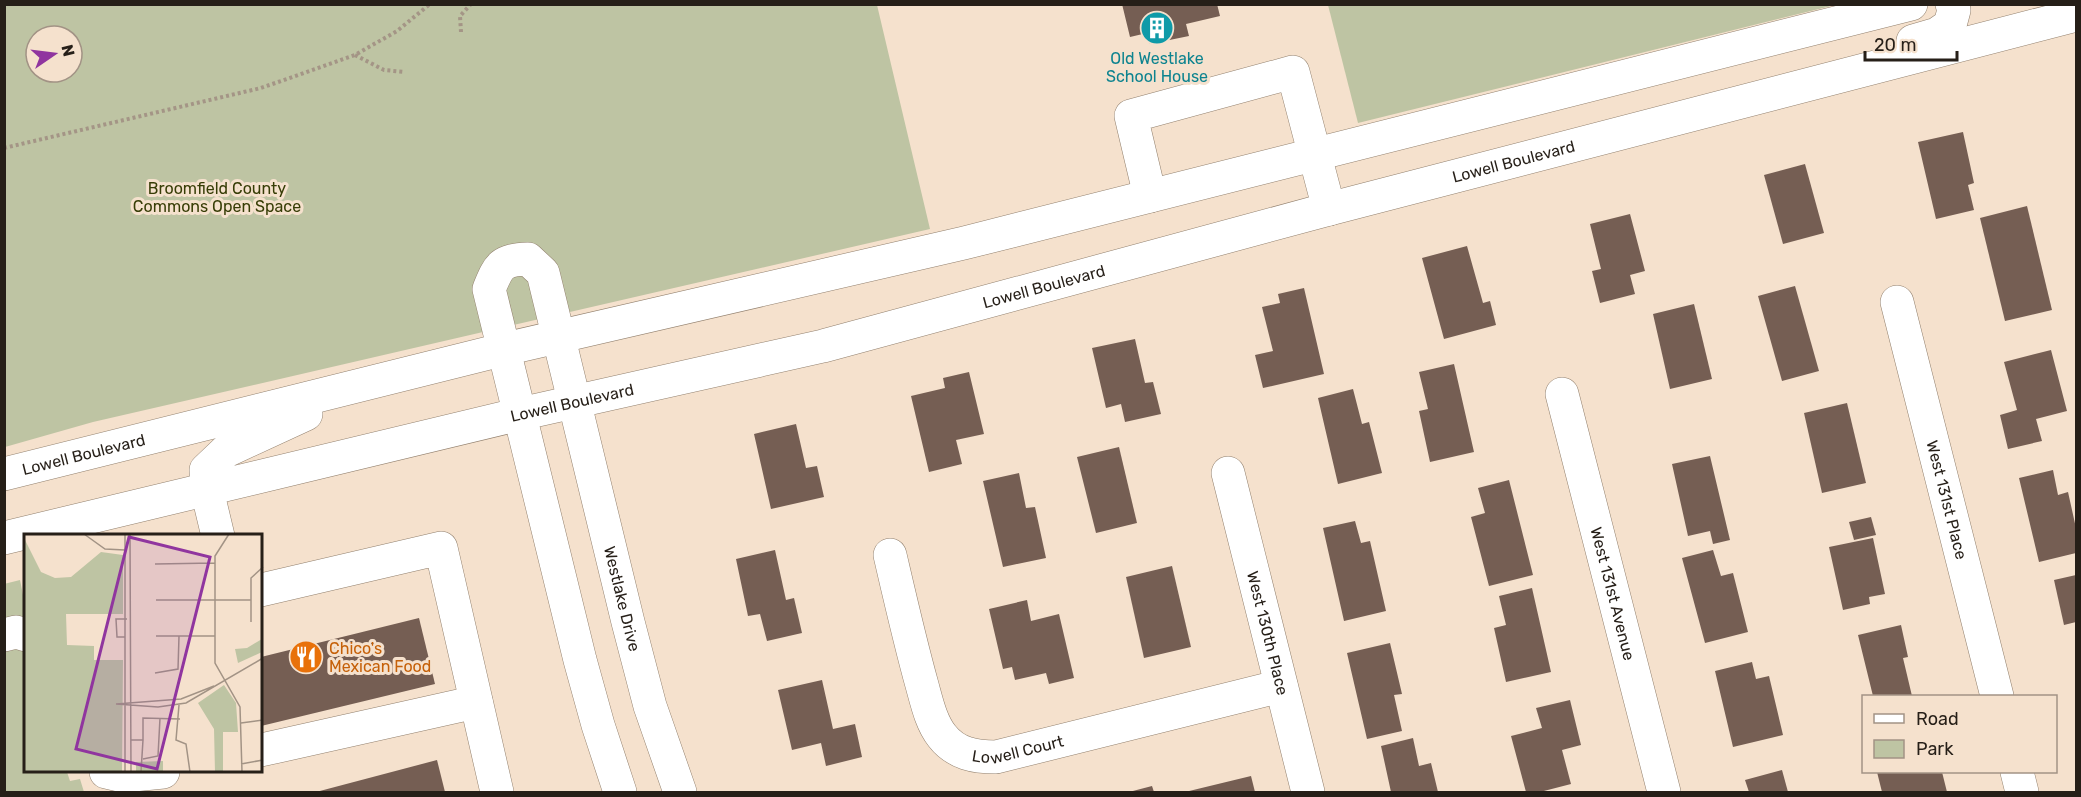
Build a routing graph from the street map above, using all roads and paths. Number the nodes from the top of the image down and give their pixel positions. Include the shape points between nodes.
1 (430, 4) edge
2 (471, 4) edge
3 (1911, 4) edge
4 (1952, 4) edge
5 (2076, 15) edge
6 (461, 32) dead end
7 (355, 55) junction
8 (405, 72) dead end
9 (1744, 100) junction
10 (4, 148) edge
11 (1315, 156) junction
12 (1150, 196) junction
13 (1329, 209) junction
14 (1897, 302) dead end
15 (558, 337) junction
16 (505, 348) junction
17 (383, 380) junction
18 (1562, 394) dead end
19 (573, 402) junction
20 (520, 414) junction
21 (1228, 473) dead end
22 (4, 474) edge
23 (207, 490) junction
24 (218, 534) edge
25 (4, 538) edge
26 (890, 555) dead end
27 (262, 590) edge
28 (24, 634) edge
29 (4, 635) edge
30 (1281, 686) junction
31 (1997, 695) edge
32 (476, 702) junction
33 (262, 750) edge
34 (113, 773) edge
35 (156, 773) edge
36 (2017, 773) edge
37 (497, 792) edge
38 (620, 792) edge
39 (680, 792) edge
40 (1308, 792) edge
41 (1664, 792) edge
42 (2022, 792) edge

1 - 7 path via 398,31
2 - 6 path via 460,16
3 - 11 main road, Lowell Boulevard
4 - 9 main road via 1950,25 1937,34 1810,69
5 - 9 main road, Lowell Boulevard
7 - 8 path via 384,70
7 - 10 path via 261,88
9 - 13 main road, Lowell Boulevard
11 - 12 main road, Lowell Boulevard
11 - 12 main road via 1293,72 1131,116
11 - 13 main road
12 - 15 main road, Lowell Boulevard
13 - 19 main road, Lowell Boulevard via 822,346
14 - 31 main road, West 131st Place
15 - 16 main road, Lowell Boulevard
15 - 16 main road, Westlake Drive via 543,273 528,259 509,260 497,271 489,289
15 - 19 main road, Westlake Drive
16 - 17 main road, Lowell Boulevard
16 - 20 main road
17 - 22 main road, Lowell Boulevard
17 - 23 main road via 226,451 206,470
18 - 41 main road, West 131st Avenue
19 - 20 main road, Lowell Boulevard
19 - 39 main road, Westlake Drive via 650,706
20 - 23 main road, Lowell Boulevard
20 - 38 main road via 583,670
21 - 30 main road, West 130th Place
23 - 24 main road
23 - 25 main road, Lowell Boulevard
26 - 30 main road, Lowell Court via 932,719 943,737 961,752 996,757
27 - 32 main road via 441,548
28 - 29 main road
30 - 40 main road, West 130th Place
32 - 33 main road
32 - 37 main road
34 - 35 main road via 123,776
36 - 42 main road

